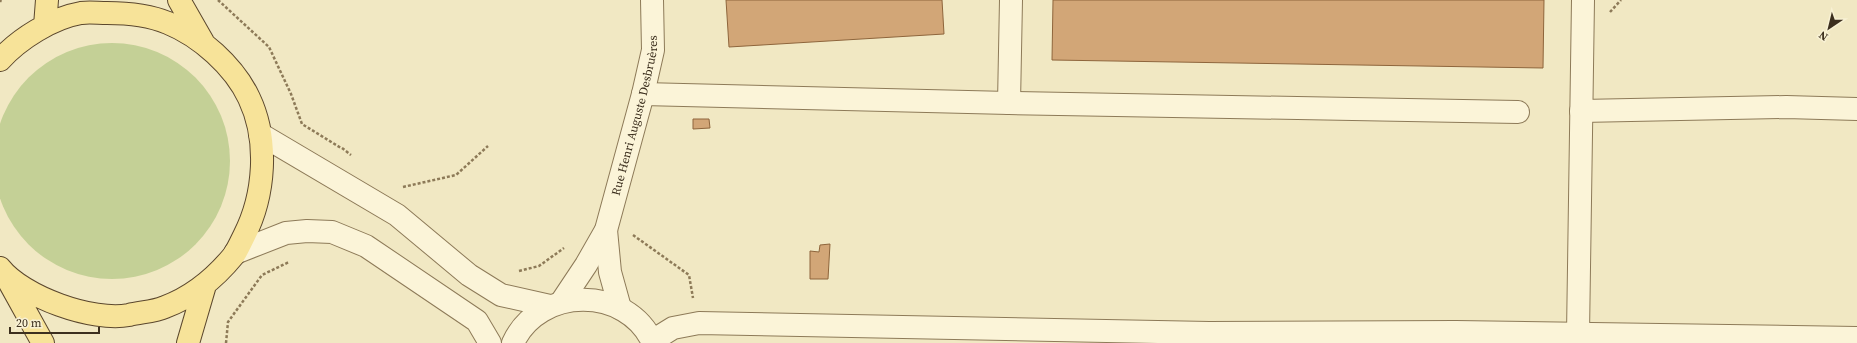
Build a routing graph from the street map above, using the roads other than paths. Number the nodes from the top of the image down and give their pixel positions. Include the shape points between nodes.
1 (47, 0) edge
2 (179, 0) edge
3 (652, 0) edge
4 (1011, 0) edge
5 (1583, 0) edge
6 (45, 26) junction
7 (203, 43) junction
8 (0, 60) edge
9 (643, 94) junction
10 (1009, 103) junction
11 (1857, 109) edge
12 (1581, 111) junction
13 (1518, 112) dead end
14 (260, 134) junction
15 (606, 230) junction
16 (235, 254) junction
17 (2, 271) edge
18 (206, 285) junction
19 (556, 304) junction
20 (620, 308) junction
21 (1578, 334) junction
22 (1857, 338) edge
23 (652, 342) edge
24 (43, 343) edge
25 (188, 343) edge
26 (490, 343) edge
27 (513, 343) edge

1 - 6 main road
2 - 7 main road
3 - 9 street, Rue Henri Auguste Desbruères via 653,50
4 - 10 street
5 - 12 street
6 - 7 main road via 81,13 130,14 167,22
6 - 8 main road via 10,49
7 - 14 main road via 228,66 249,98
9 - 10 street
9 - 15 street, Rue Henri Auguste Desbruères
10 - 13 street
11 - 12 street via 1786,107
12 - 21 street
14 - 16 main road via 263,175 253,218
14 - 19 street via 397,215 469,275 501,296
15 - 19 street, Rue Henri Auguste Desbruères via 586,265
15 - 20 street, Rue Henri Auguste Desbruères via 610,272
16 - 18 main road
16 - 26 street via 286,233 332,232 366,246 445,299 476,321
17 - 18 main road via 39,298 79,311 122,316 164,308
17 - 24 main road
18 - 25 main road
19 - 20 street via 577,299 592,300
19 - 27 street via 536,314 524,325
20 - 23 street via 634,318
21 - 22 street
21 - 23 street via 1209,333 699,324 673,328

